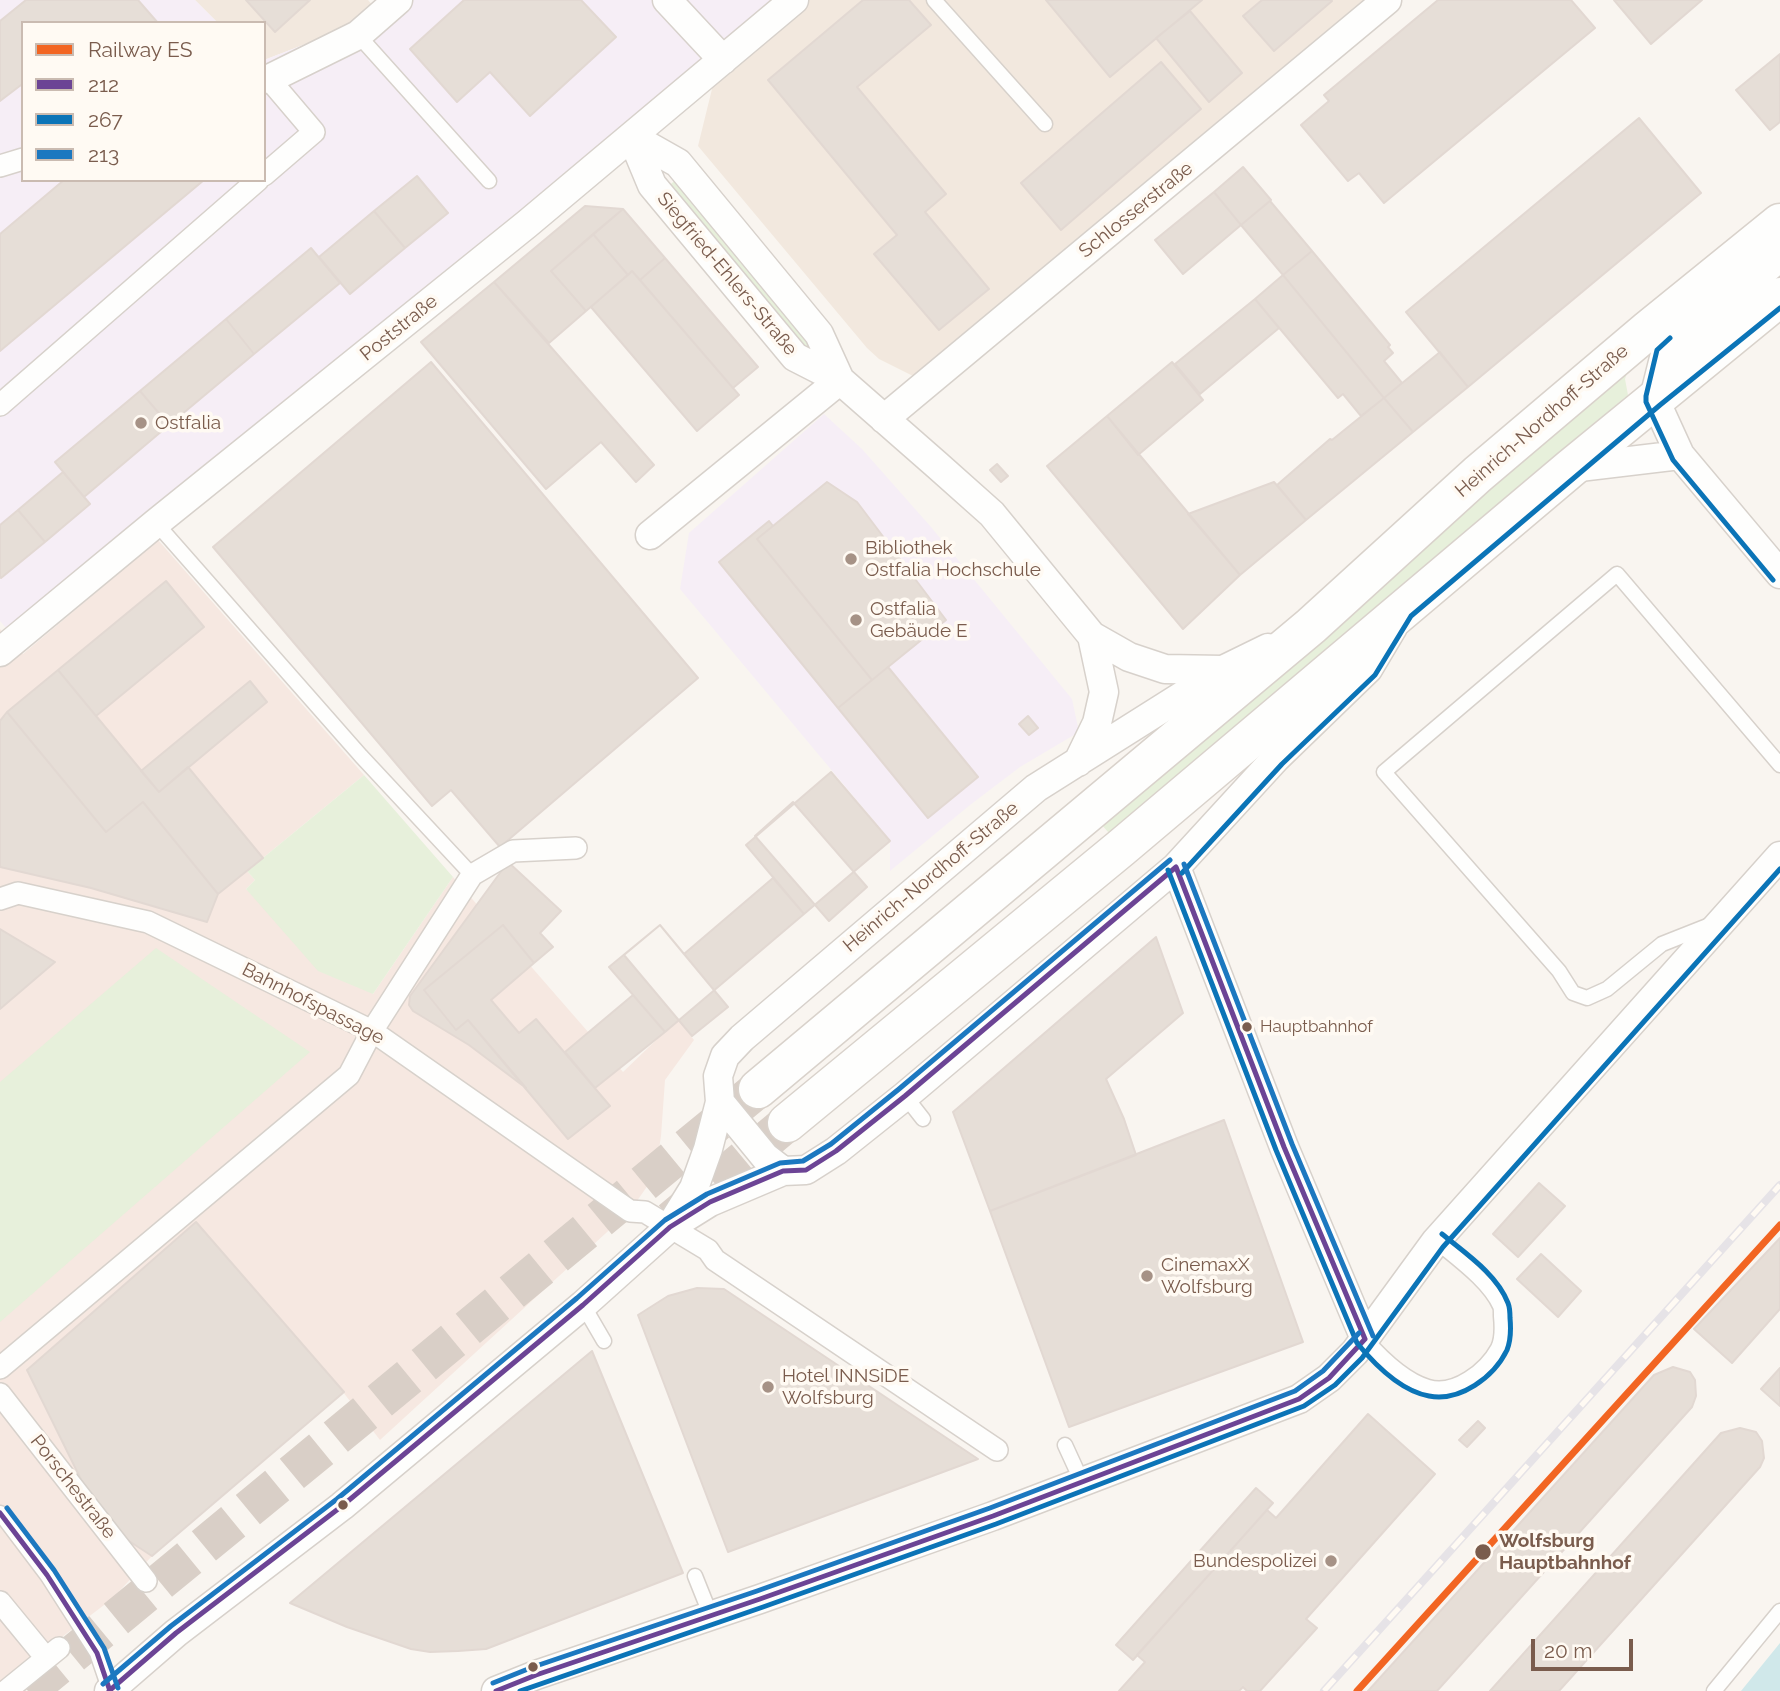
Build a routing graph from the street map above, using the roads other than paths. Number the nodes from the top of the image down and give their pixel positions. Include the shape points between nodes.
1 (667, 0) edge
2 (794, 0) edge
3 (934, 0) edge
4 (1387, 0) edge
5 (382, 5) edge
6 (358, 35) junction
7 (723, 60) junction
8 (267, 80) edge
9 (1045, 124) dead end
10 (632, 137) junction
11 (21, 160) edge
12 (0, 166) edge
13 (266, 173) edge
14 (489, 181) dead end
15 (256, 182) edge
16 (1780, 223) edge
17 (1780, 257) edge
18 (1780, 297) edge
19 (839, 380) junction
20 (1654, 398) junction
21 (0, 405) edge
22 (884, 419) junction
23 (1679, 455) junction
24 (1571, 468) junction
25 (156, 523) junction
26 (650, 534) dead end
27 (1780, 574) edge
28 (1404, 610) junction
29 (1311, 626) junction
30 (1092, 636) junction
31 (5, 637) edge
32 (1223, 670) junction
33 (1078, 762) junction
34 (1780, 765) edge
35 (576, 848) dead end
36 (1780, 856) edge
37 (1176, 867) junction
38 (472, 875) junction
39 (0, 899) edge
40 (1722, 921) junction
41 (372, 1031) junction
42 (758, 1089) tunnel mouth
43 (905, 1096) junction
44 (720, 1102) junction
45 (923, 1119) dead end
46 (787, 1123) tunnel mouth
47 (774, 1164) junction
48 (670, 1227) junction
49 (1437, 1241) junction
50 (583, 1305) junction
51 (1365, 1339) junction
52 (604, 1341) dead end
53 (0, 1368) edge
54 (0, 1394) edge
55 (1065, 1445) dead end
56 (997, 1450) dead end
57 (1082, 1482) junction
58 (0, 1513) edge
59 (695, 1576) dead end
60 (146, 1581) dead end
61 (0, 1602) edge
62 (1780, 1611) edge
63 (711, 1616) junction
64 (6, 1691) edge
65 (109, 1691) edge
66 (496, 1691) edge
67 (1714, 1691) edge

1 - 7 street
2 - 7 street, Poststraße
3 - 9 lane
4 - 22 street, Schlosserstraße
5 - 6 street
6 - 8 street
6 - 14 lane
7 - 10 street, Poststraße
8 - 13 street via 314,132
10 - 19 street, Siegfried-Ehlers-Straße via 652,185 795,357
10 - 25 street, Poststraße
11 - 12 street
15 - 21 street
16 - 29 main road, Heinrich-Nordhoff-Straße via 1478,474
17 - 20 street via 1665,354
18 - 20 main road, Heinrich-Nordhoff-Straße
19 - 22 street, Siegfried-Ehlers-Straße
19 - 26 street
20 - 23 street
20 - 24 main road, Heinrich-Nordhoff-Straße
22 - 30 street, Siegfried-Ehlers-Straße via 992,514
23 - 24 street
23 - 27 street
24 - 28 main road, Heinrich-Nordhoff-Straße
25 - 31 street, Poststraße
25 - 38 lane
28 - 37 street, Heinrich-Nordhoff-Straße via 1368,669 1276,758
28 - 46 main road, Heinrich-Nordhoff-Straße
29 - 32 street, Heinrich-Nordhoff-Straße
29 - 42 main road, Heinrich-Nordhoff-Straße
30 - 32 street, Siegfried-Ehlers-Straße via 1129,657 1165,669
30 - 33 street, Siegfried-Ehlers-Straße via 1104,692 1097,723
32 - 33 street, Heinrich-Nordhoff-Straße
33 - 44 street, Heinrich-Nordhoff-Straße via 1036,788 742,1038 725,1056 718,1076
34 - 40 lane via 1617,574 1384,772 1559,971 1573,993 1587,998 1607,989 1662,944
35 - 38 street via 513,851
36 - 40 street
37 - 43 street, Heinrich-Nordhoff-Straße
37 - 51 street via 1284,1147
38 - 41 street
39 - 41 street, Bahnhofspassage via 18,893 148,922
40 - 49 street
41 - 48 street, Bahnhofspassage via 630,1211 645,1212
41 - 53 street via 349,1075
43 - 45 lane
43 - 47 street, Heinrich-Nordhoff-Straße via 806,1170
44 - 47 street
44 - 48 street, Heinrich-Nordhoff-Straße via 694,1188
47 - 48 street, Heinrich-Nordhoff-Straße
48 - 50 street, Heinrich-Nordhoff-Straße
48 - 56 street, Bahnhofspassage
49 - 51 street
49 - 51 lane via 1485,1284 1500,1307 1499,1347 1475,1376 1454,1387 1429,1388 1404,1374
50 - 52 lane
50 - 65 street, Heinrich-Nordhoff-Straße via 342,1506 176,1633
51 - 57 street via 1329,1378 1299,1399
54 - 60 street, Porschestraße
55 - 57 lane
57 - 63 street
58 - 65 lane via 97,1653
59 - 63 lane
61 - 64 street via 52,1653
62 - 67 lane
63 - 66 street

